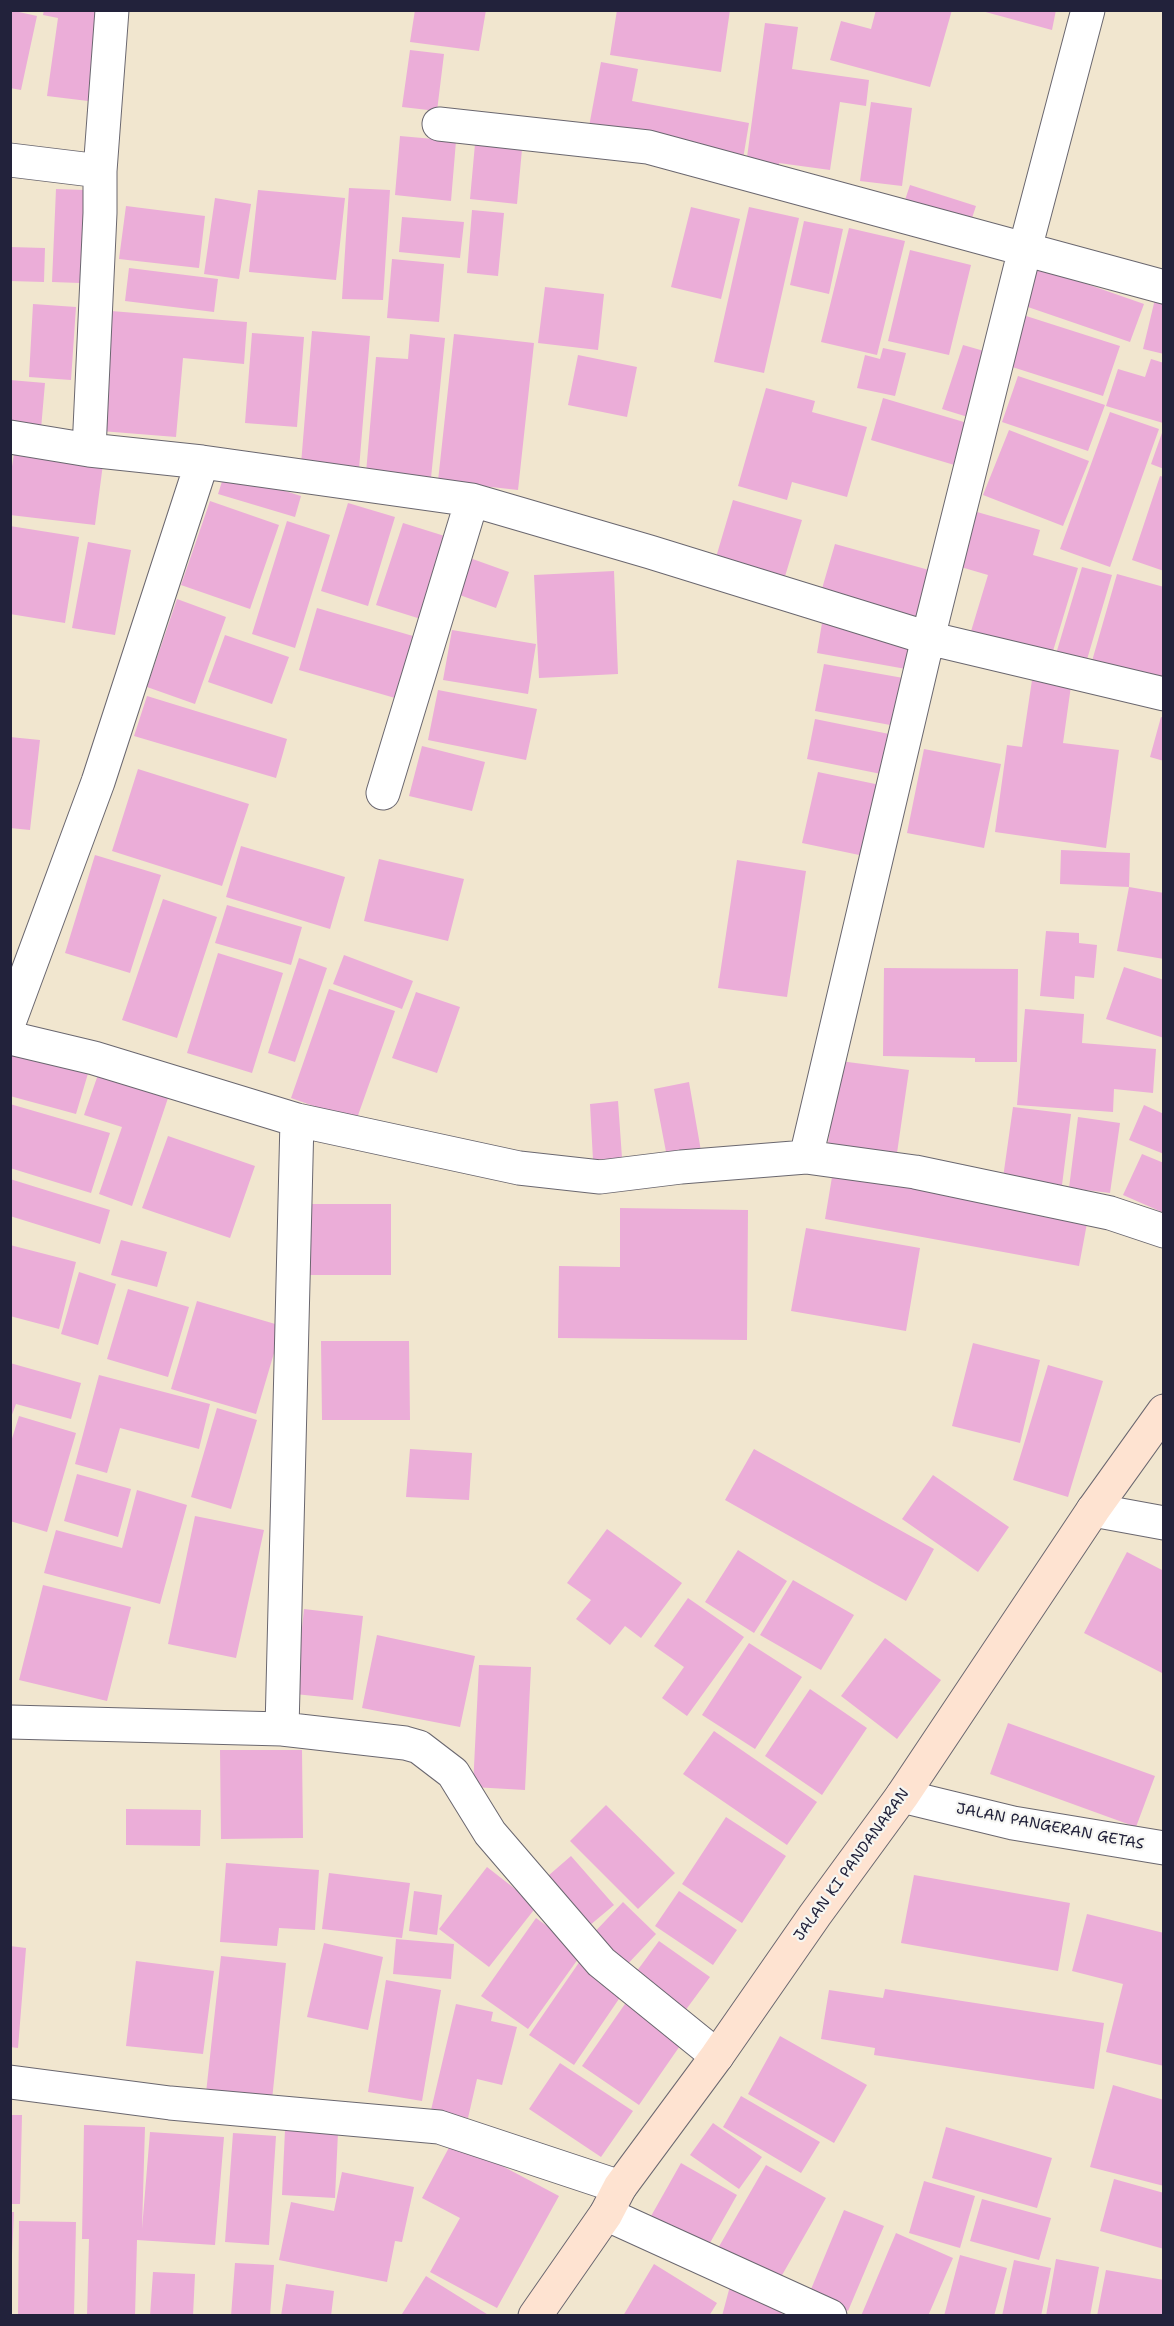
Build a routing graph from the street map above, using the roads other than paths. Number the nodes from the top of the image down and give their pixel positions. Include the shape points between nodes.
1 (112, 10) edge
2 (1088, 10) edge
3 (439, 124) dead end
4 (10, 160) edge
5 (100, 171) junction
6 (1025, 249) junction
7 (1164, 287) edge
8 (10, 437) edge
9 (89, 450) junction
10 (202, 462) junction
11 (471, 500) junction
12 (928, 638) junction
13 (1164, 694) edge
14 (383, 794) dead end
15 (10, 1020) edge
16 (10, 1038) edge
17 (297, 1120) junction
18 (806, 1157) junction
19 (1164, 1231) edge
20 (1164, 1411) edge
21 (1093, 1510) junction
22 (1164, 1523) edge
23 (10, 1722) edge
24 (282, 1729) junction
25 (902, 1796) junction
26 (1164, 1848) edge
27 (717, 2056) junction
28 (10, 2082) edge
29 (613, 2201) junction
30 (535, 2316) edge
31 (830, 2316) edge

1 - 5 street
2 - 6 street
3 - 6 street via 648,147
4 - 5 street
5 - 9 street
6 - 7 street
6 - 12 street
8 - 9 street
9 - 10 street
10 - 11 street
10 - 15 street via 98,782
11 - 12 street
11 - 14 street
12 - 13 street
12 - 18 street
16 - 17 street via 94,1058
17 - 18 street via 519,1168 600,1177
17 - 24 street
18 - 19 street via 915,1172 1110,1213
20 - 21 main road, JALAN KI PANDANARAN
21 - 22 street
21 - 25 main road, JALAN KI PANDANARAN
23 - 24 street
24 - 27 street via 405,1743 431,1754 453,1773 490,1833 601,1962
25 - 26 street, JALAN PANGERAN GETAS via 1013,1823
25 - 27 main road, JALAN KI PANDANARAN
27 - 29 main road, JALAN KI PANDANARAN
28 - 29 street via 170,2103 439,2127
29 - 30 main road, JALAN KI PANDANARAN
29 - 31 street

